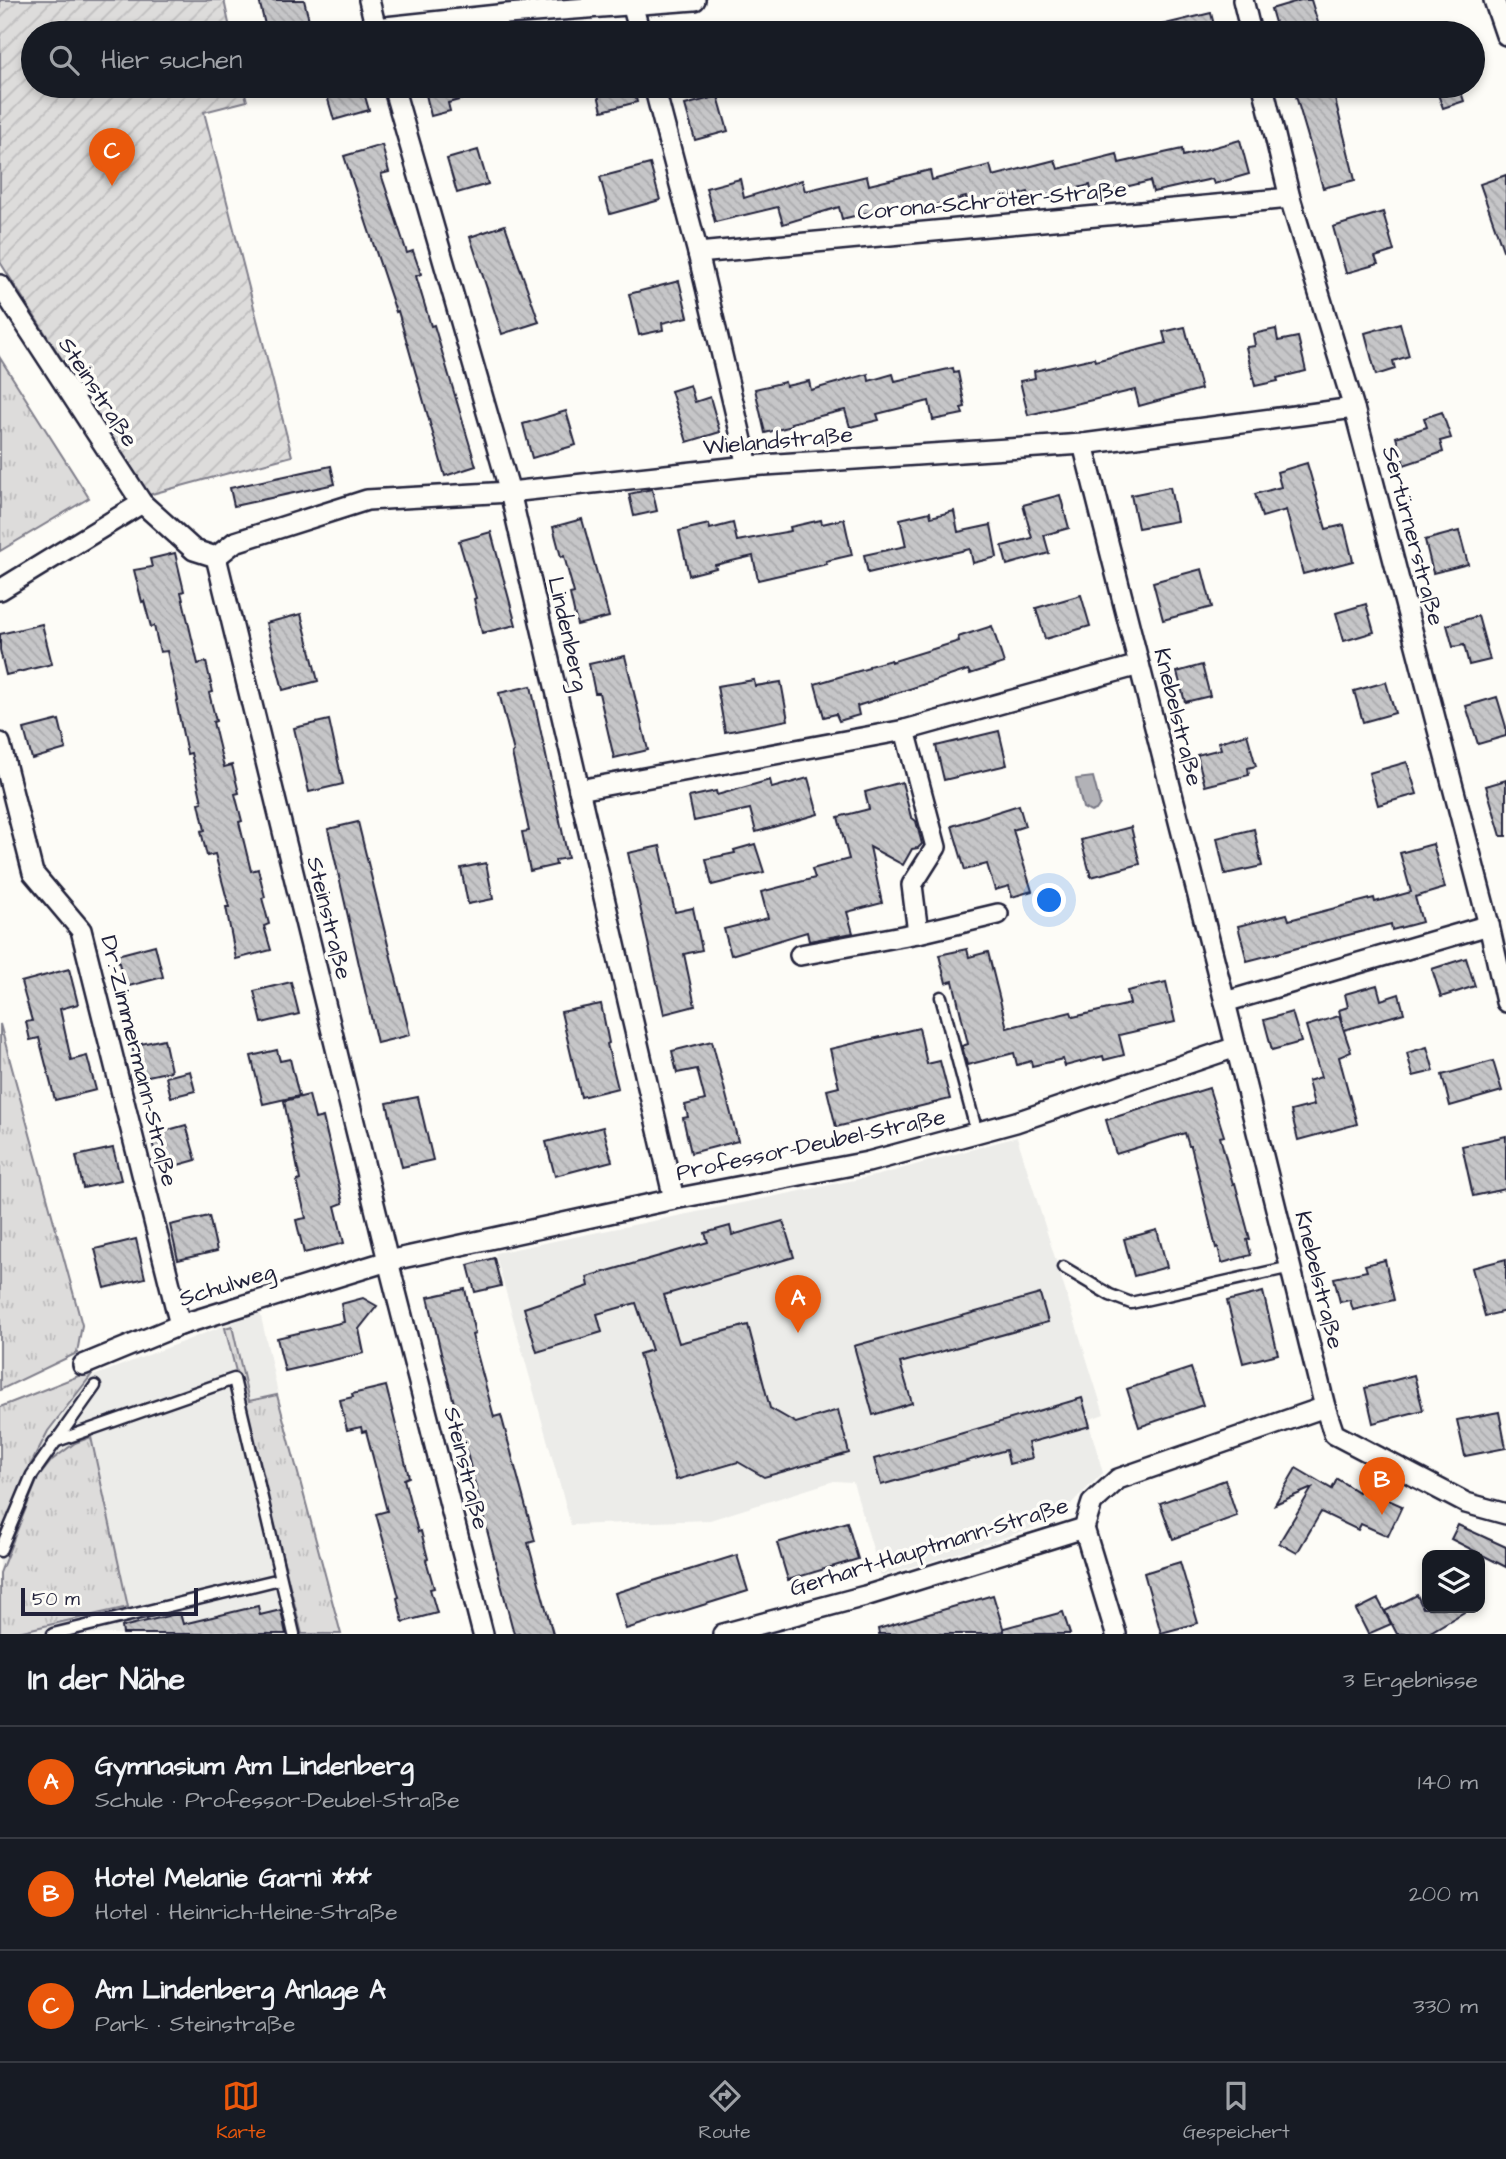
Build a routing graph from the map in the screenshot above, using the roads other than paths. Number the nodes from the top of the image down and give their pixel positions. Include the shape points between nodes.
1 (369, 0) edge
2 (695, 0) edge
3 (1243, 0) edge
4 (1494, 0) edge
5 (632, 4) junction
6 (374, 21) edge
7 (453, 21) edge
8 (637, 21) edge
9 (1248, 21) edge
10 (1506, 35) edge
11 (396, 98) edge
12 (657, 98) edge
13 (1267, 98) edge
14 (1290, 198) junction
15 (698, 253) junction
16 (0, 285) edge
17 (1354, 408) junction
18 (1083, 444) junction
19 (748, 466) junction
20 (510, 492) junction
21 (142, 503) junction
22 (216, 557) junction
23 (0, 590) edge
24 (1139, 665) junction
25 (905, 730) junction
26 (0, 743) edge
27 (579, 790) junction
28 (998, 914) dead end
29 (1489, 925) junction
30 (918, 933) junction
31 (800, 954) dead end
32 (941, 997) dead end
33 (1225, 1002) junction
34 (1506, 1002) edge
35 (1236, 1047) junction
36 (977, 1134) junction
37 (674, 1199) junction
38 (388, 1261) junction
39 (1063, 1267) dead end
40 (1292, 1267) junction
41 (180, 1325) junction
42 (83, 1365) dead end
43 (95, 1386) dead end
44 (1325, 1407) junction
45 (54, 1443) junction
46 (1506, 1514) edge
47 (1084, 1528) junction
48 (0, 1551) edge
49 (280, 1579) junction
50 (53, 1634) edge
51 (294, 1634) edge
52 (483, 1634) edge
53 (723, 1634) edge
54 (1116, 1634) edge

1 - 6 street
2 - 5 street
3 - 9 street
4 - 10 street
5 - 7 street
5 - 8 street
11 - 20 street, Lindenberg
12 - 15 street
13 - 14 street, Sertürnerstraße
14 - 15 street, Corona-Schröter-Straße
14 - 17 street, Sertürnerstraße
15 - 19 street
16 - 21 street, Steinstraße
17 - 18 street, Wielandstraße
17 - 29 street, Sertürnerstraße
18 - 19 street, Wielandstraße
18 - 24 street, Knebelstraße
19 - 20 street, Wielandstraße
20 - 22 street, Wielandstraße via 367,500 235,542
20 - 27 street, Lindenberg
21 - 22 street, Steinstraße via 194,551
21 - 23 street
22 - 38 street, Steinstraße
24 - 25 street
24 - 33 street, Knebelstraße
25 - 27 street
25 - 30 street via 936,847 912,886
26 - 41 street, Dr.-Zimmermann-Straße via 33,873 81,930
27 - 37 street, Lindenberg
28 - 30 street
29 - 33 street
29 - 34 street, Sertürnerstraße
30 - 31 street
32 - 36 lane
33 - 35 street, Knebelstraße
35 - 36 street, Professor-Deubel-Straße
35 - 40 street, Knebelstraße
36 - 37 street, Professor-Deubel-Straße via 868,1162
37 - 38 street, Professor-Deubel-Straße
38 - 41 street, Schulweg
38 - 52 street, Steinstraße
39 - 40 lane via 1131,1303
40 - 44 street, Knebelstraße
41 - 42 street, Schulweg
43 - 45 lane
44 - 46 street, Knebelstraße via 1334,1433 1466,1503
44 - 47 street, Gerhart-Hauptmann-Straße via 1118,1479 1092,1503
45 - 48 lane via 32,1475
45 - 49 lane via 234,1379
47 - 53 street, Gerhart-Hauptmann-Straße via 865,1596
47 - 54 street
49 - 50 lane
49 - 51 lane

